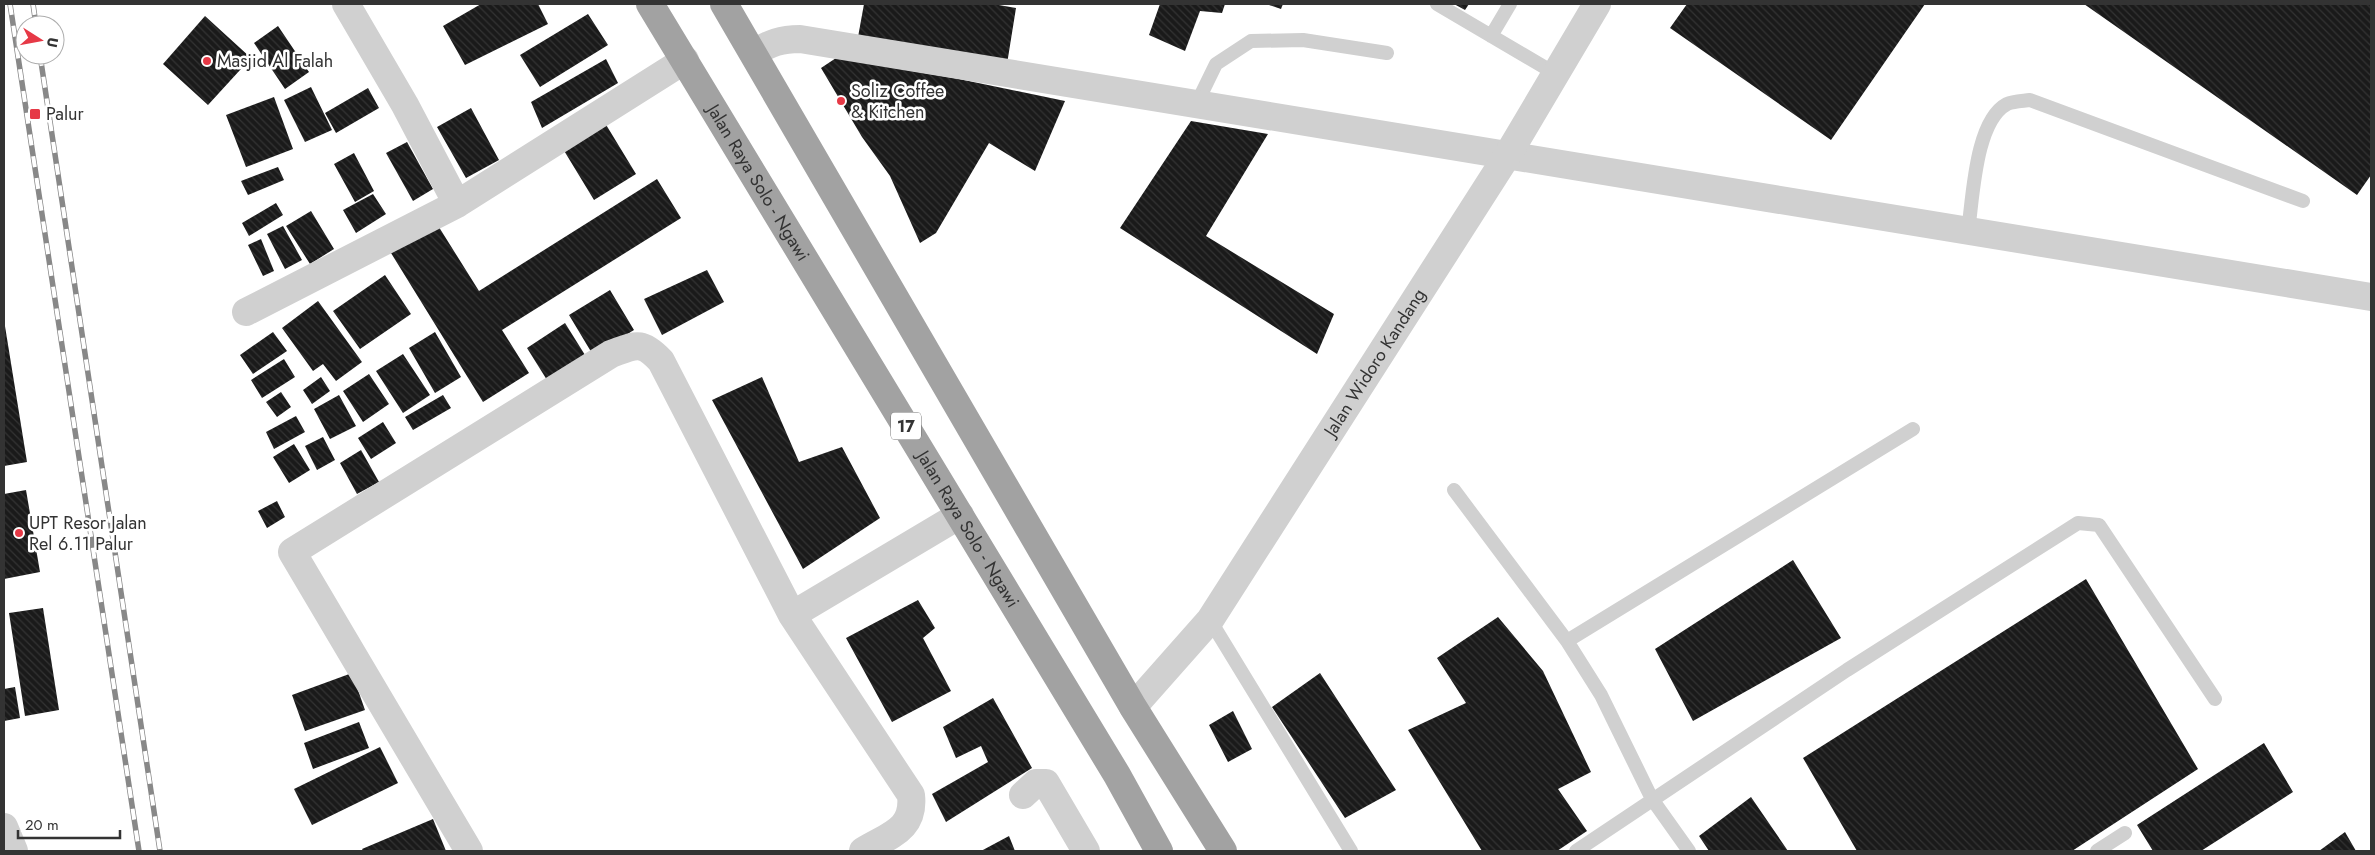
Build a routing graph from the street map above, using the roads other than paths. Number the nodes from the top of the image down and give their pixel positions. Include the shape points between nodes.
1 (346, 4) edge
2 (650, 4) edge
3 (724, 4) edge
4 (1437, 4) edge
5 (1510, 4) edge
6 (1597, 4) edge
7 (1491, 36) junction
8 (754, 53) junction
9 (1387, 53) dead end
10 (685, 60) junction
11 (1556, 74) junction
12 (1196, 105) junction
13 (1506, 156) junction
14 (2303, 201) dead end
15 (457, 204) junction
16 (1968, 231) junction
17 (2371, 297) edge
18 (246, 312) dead end
19 (1912, 429) dead end
20 (1454, 490) dead end
21 (960, 515) junction
22 (792, 615) junction
23 (1210, 620) junction
24 (1567, 641) junction
25 (2215, 700) dead end
26 (1132, 707) junction
27 (1022, 795) dead end
28 (1652, 799) junction
29 (4, 827) edge
30 (2125, 833) dead end
31 (14, 851) edge
32 (469, 851) edge
33 (863, 851) edge
34 (1086, 851) edge
35 (1159, 851) edge
36 (1223, 851) edge
37 (1351, 851) edge
38 (1576, 851) edge
39 (1688, 851) edge
40 (2097, 851) edge

1 - 15 street via 405,105
2 - 10 highway, Jalan Raya Solo - Ngawi / 17
3 - 8 highway
4 - 7 lane
5 - 7 lane
6 - 11 street, Jalan Widoro Kandang
7 - 11 lane
8 - 12 street via 772,42 800,39
8 - 26 highway
9 - 12 lane via 1303,40 1251,41 1216,64
10 - 15 street
10 - 21 highway, Jalan Raya Solo - Ngawi / 17
11 - 13 street, Jalan Widoro Kandang
12 - 13 street
13 - 16 street
13 - 23 street, Jalan Widoro Kandang
14 - 16 lane via 2030,100 2007,103 1992,118 1982,136
15 - 18 street
16 - 17 street
19 - 24 lane
20 - 24 lane
21 - 22 street
21 - 35 highway, Jalan Raya Solo - Ngawi / 17 via 1117,774
22 - 32 street via 660,362 650,349 642,346 611,354 292,552
22 - 33 street via 910,795 910,817 904,826
23 - 26 street, Jalan Widoro Kandang
23 - 37 lane
24 - 28 lane via 1601,695
25 - 28 lane via 2099,525 2078,523
26 - 36 highway
27 - 34 street via 1036,783 1046,783
28 - 38 lane
28 - 39 lane
29 - 31 street
30 - 40 lane

